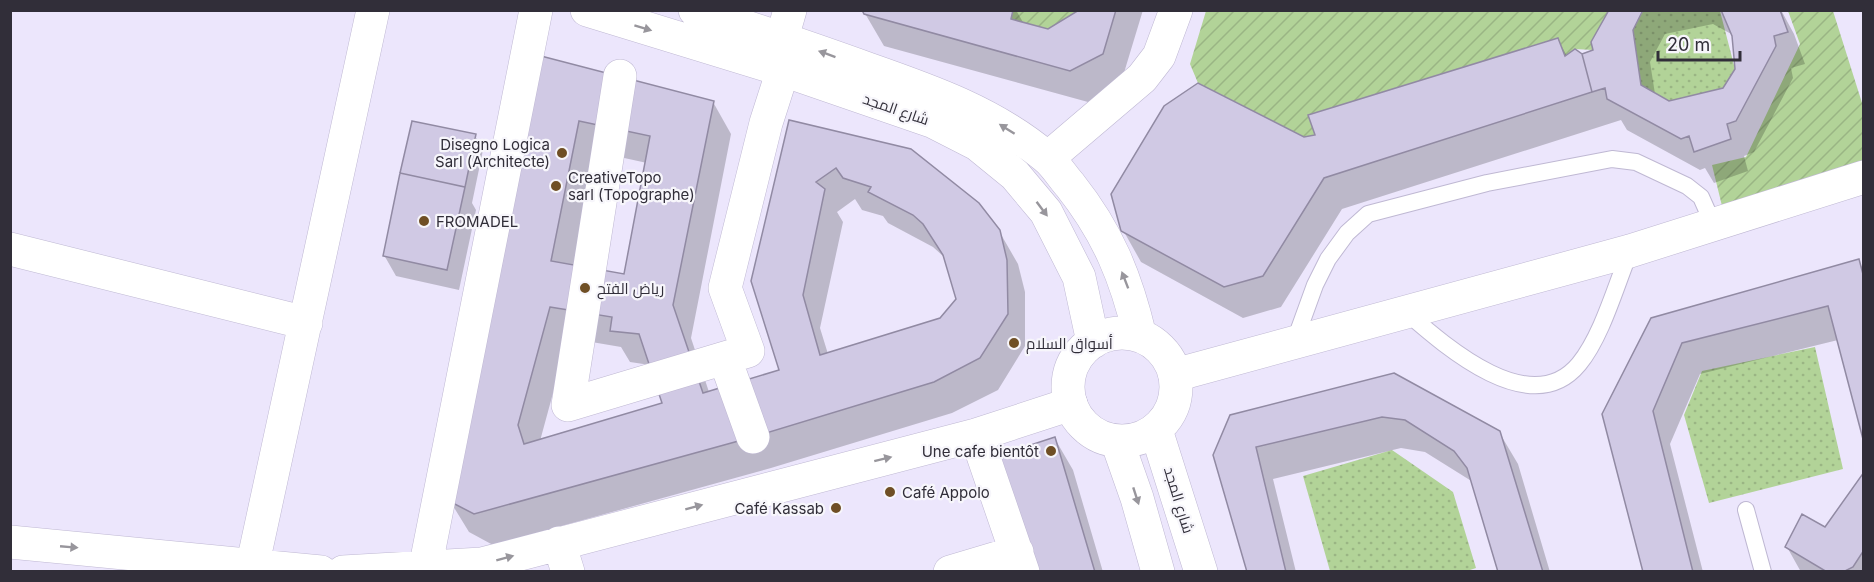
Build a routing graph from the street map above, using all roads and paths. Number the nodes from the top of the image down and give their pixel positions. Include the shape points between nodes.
1 (373, 10) edge
2 (536, 10) edge
3 (587, 10) edge
4 (695, 10) edge
5 (1176, 10) edge
6 (786, 24) edge
7 (783, 70) junction
8 (621, 76) dead end
9 (1048, 158) junction
10 (1863, 177) edge
11 (1713, 224) junction
12 (10, 249) edge
13 (1630, 251) junction
14 (1405, 311) junction
15 (306, 323) junction
16 (1140, 336) junction
17 (1093, 342) junction
18 (1294, 343) junction
19 (725, 359) junction
20 (1175, 375) junction
21 (1071, 404) junction
22 (1156, 430) junction
23 (976, 435) junction
24 (753, 437) dead end
25 (1117, 441) junction
26 (1746, 510) dead end
27 (10, 542) edge
28 (563, 557) edge
29 (1020, 562) edge
30 (253, 563) junction
31 (425, 569) junction
32 (321, 572) edge
33 (343, 572) edge
34 (950, 572) edge
35 (1158, 572) edge
36 (1201, 572) edge
37 (1763, 572) edge

1 - 15 street
2 - 31 street
3 -> 7 street, شارع المجد
4 - 6 street, شارع المجد
5 - 9 street via 1160,56 1142,78
9 -> 6 street, شارع المجد via 1011,130 970,107
7 -> 17 street, شارع المجد via 934,122 977,144 1015,175 1046,212 1070,255 1086,300
7 - 19 street via 725,288 748,351
8 - 19 street via 568,405
16 -> 9 street, شارع المجد via 1116,257 1094,218
10 - 11 street
11 - 13 street
11 - 18 lane via 1701,197 1687,186 1636,162 1612,159 1487,183 1368,214 1347,233 1328,259
12 - 15 street
13 - 14 street
13 - 14 lane via 1594,339 1578,365 1550,385 1516,383 1483,369 1446,347
14 - 18 street
15 - 30 street
16 - 17 street via 1108,335
16 - 20 street via 1162,352
17 - 21 street via 1071,369
18 - 20 street
19 - 24 street
20 - 22 street via 1176,395 1169,415
21 - 23 street
21 - 25 street via 1092,432
22 - 25 street via 1131,441
22 - 36 street, شارع المجد
28 -> 23 street
23 - 29 street
25 -> 35 street
26 - 37 lane
27 -> 30 street
31 -> 28 street
29 - 34 street
30 - 32 street
31 - 33 street

